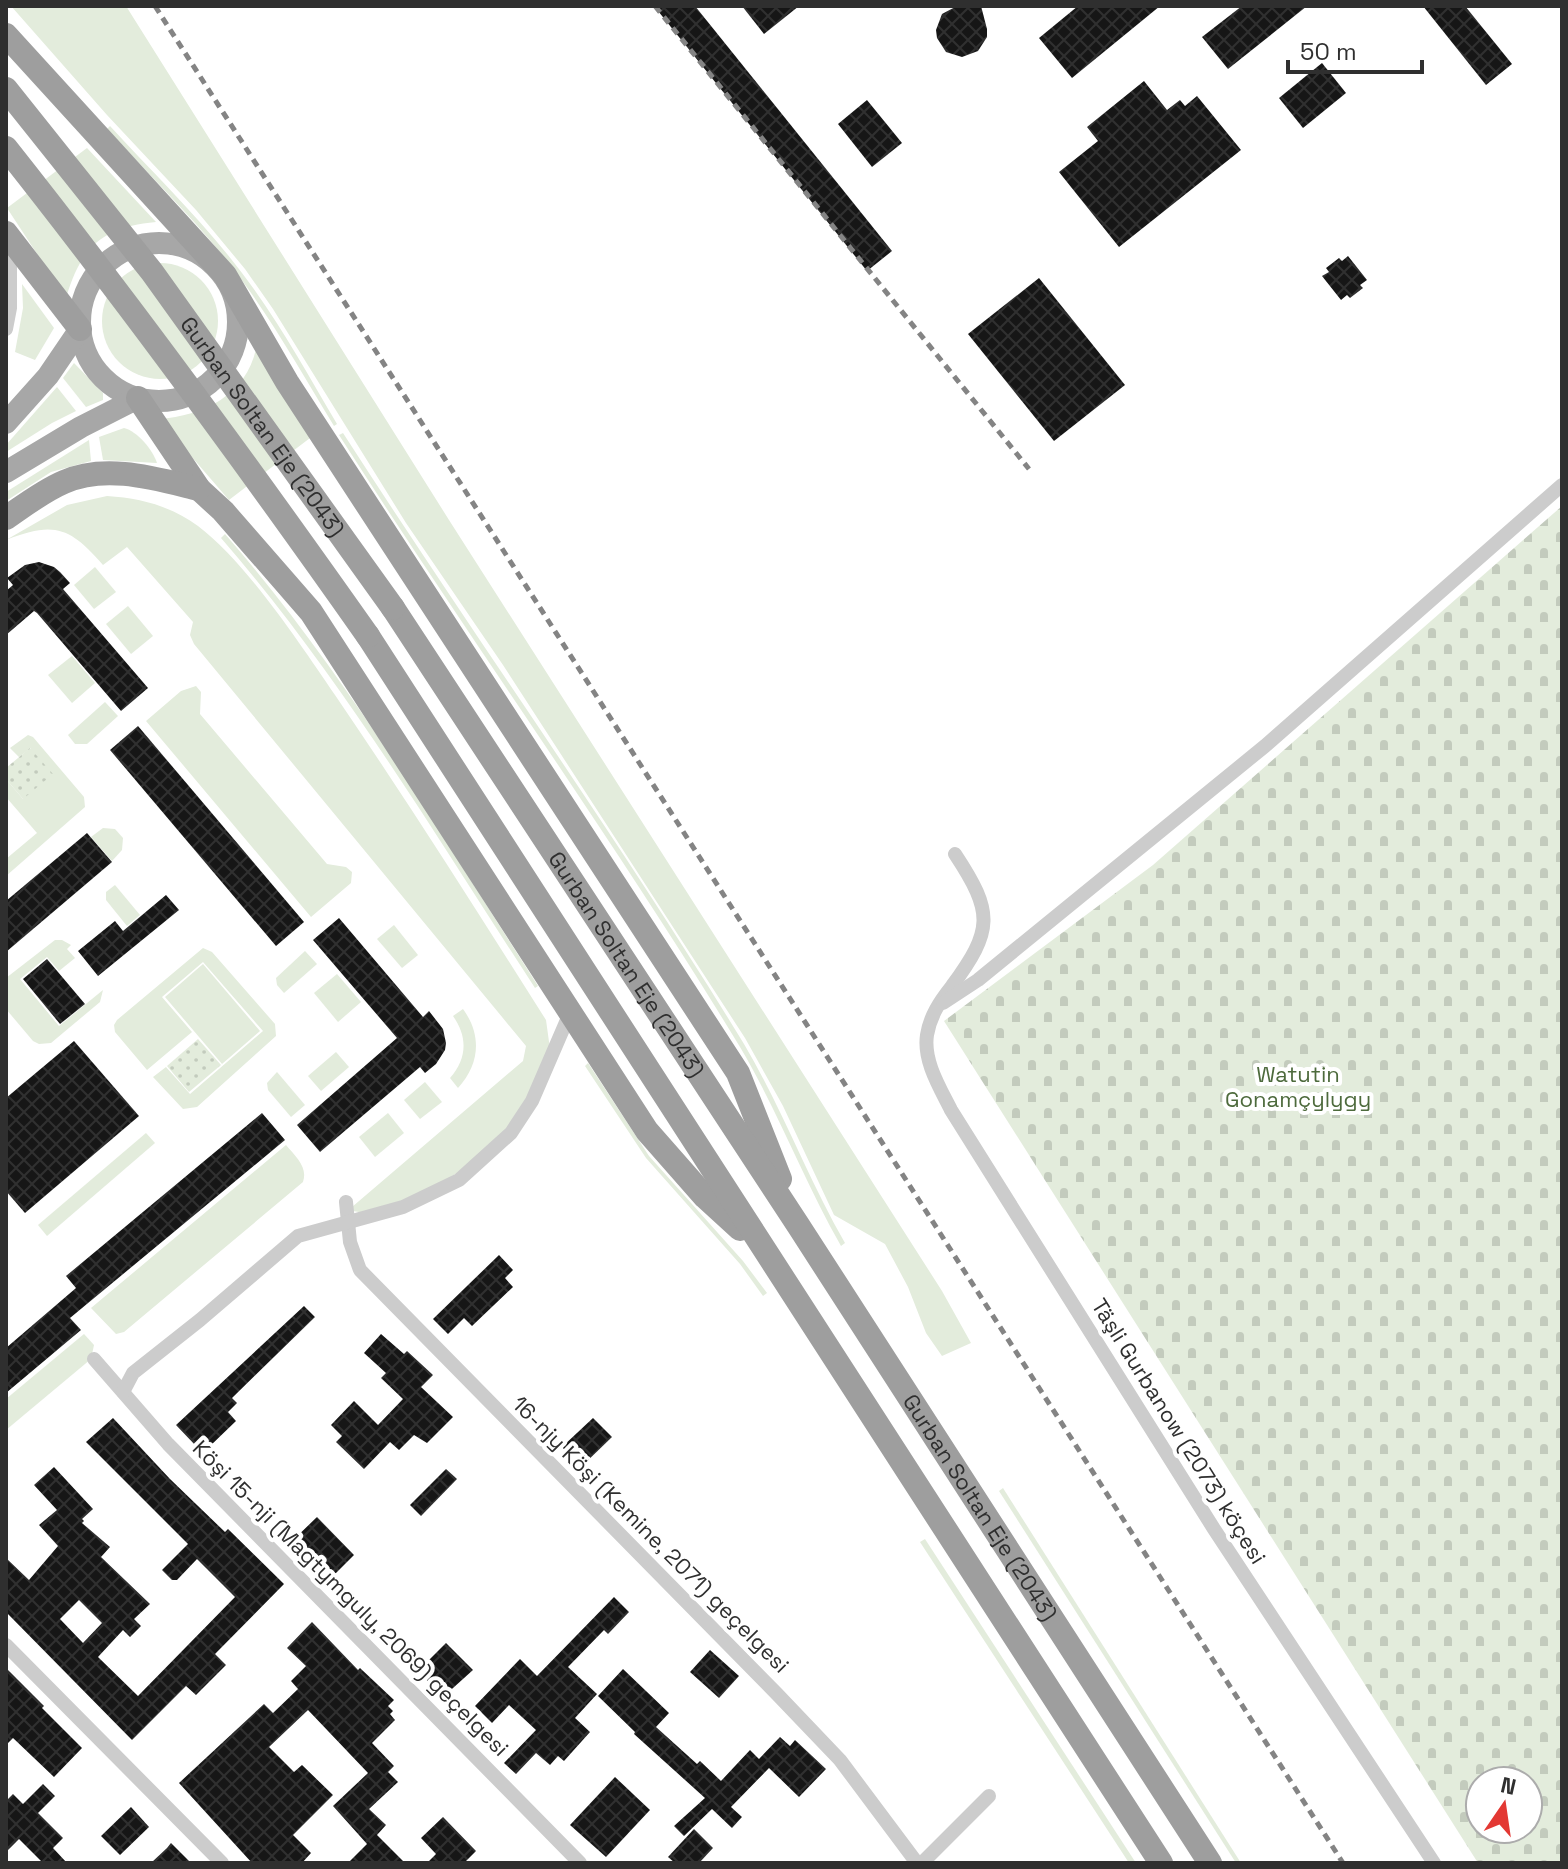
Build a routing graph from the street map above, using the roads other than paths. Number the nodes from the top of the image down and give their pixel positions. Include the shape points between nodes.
1 (6, 35) edge
2 (6, 89) edge
3 (6, 148) edge
4 (8, 236) edge
5 (225, 275) junction
6 (6, 329) edge
7 (80, 329) junction
8 (138, 398) junction
9 (6, 423) edge
10 (6, 472) edge
11 (1562, 485) edge
12 (199, 489) junction
13 (6, 518) edge
14 (955, 854) dead end
15 (936, 1008) junction
16 (570, 1013) junction
17 (346, 1202) dead end
18 (348, 1222) junction
19 (798, 1225) junction
20 (767, 1255) junction
21 (94, 1359) dead end
22 (123, 1392) junction
23 (6, 1645) edge
24 (989, 1796) dead end
25 (222, 1863) edge
26 (580, 1863) edge
27 (920, 1863) edge
28 (1161, 1863) edge
29 (1210, 1863) edge
30 (1434, 1863) edge

1 - 5 highway
2 - 19 highway, Gurban Soltan Eje (2043), bridge via 152,272 393,608
3 - 20 highway, Gurban Soltan Eje (2043), bridge via 121,293 368,636
4 - 6 street
4 - 7 highway
5 - 7 main road via 193,249 173,243 131,247 98,271 87,289
5 - 8 main road via 240,322 225,368 208,386 186,397 162,402
5 - 19 highway via 302,404 738,1073
7 - 8 main road via 88,357 104,380
7 - 9 main road
8 - 10 main road
8 - 12 highway
11 - 15 street via 1265,746 978,980
12 - 13 highway via 149,477 98,474 67,480
12 - 16 highway via 311,612
14 - 15 street via 976,886 984,930 976,953
15 - 30 street, Täşli Gurbanow (2073) köçesi via 927,1051 951,1110 1214,1529
16 - 18 street via 532,1101 511,1133 459,1180 403,1207
16 - 20 highway via 647,1131 705,1197
17 - 18 street
18 - 22 street via 298,1236 133,1373
18 - 27 street, 16-njy Köşi (Kemine, 2071) geçelgesi via 360,1270 840,1760
19 - 29 highway, Gurban Soltan Eje (2043)
20 - 28 highway, Gurban Soltan Eje (2043)
21 - 22 street, Köşi 15-nji (Magtymguly, 2069) geçelgesi
22 - 26 street, Köşi 15-nji (Magtymguly, 2069) geçelgesi
23 - 25 street
24 - 27 street

